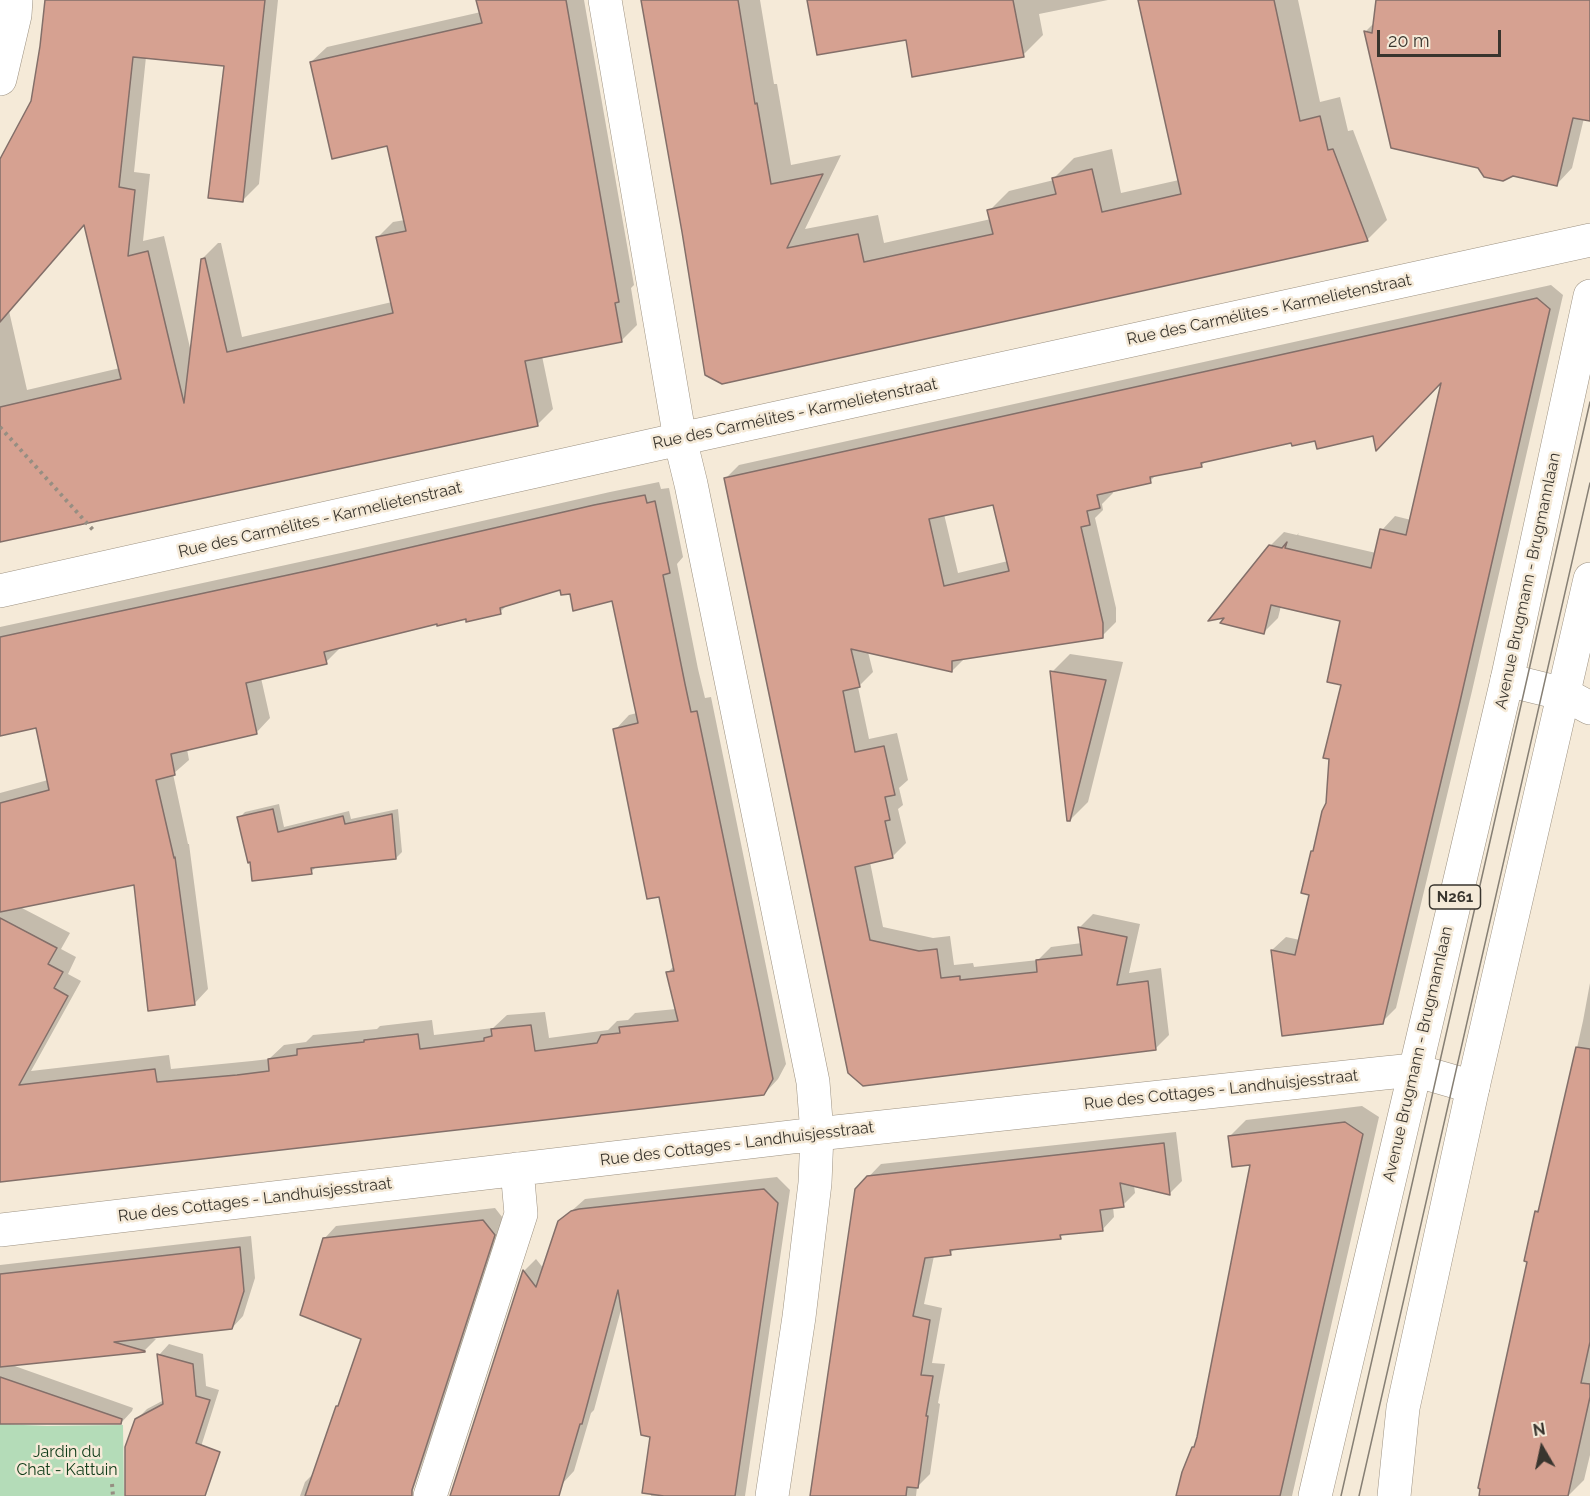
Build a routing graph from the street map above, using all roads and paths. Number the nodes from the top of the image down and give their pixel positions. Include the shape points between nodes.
1 (16, 0) edge
2 (605, 0) edge
3 (0, 79) edge
4 (1590, 240) edge
5 (1590, 296) edge
6 (0, 427) edge
7 (680, 439) junction
8 (124, 564) junction
9 (1590, 579) edge
10 (0, 591) edge
11 (1507, 680) junction
12 (1577, 701) edge
13 (1414, 1070) junction
14 (1473, 1087) junction
15 (817, 1134) junction
16 (517, 1169) junction
17 (0, 1230) edge
18 (112, 1484) dead end
19 (112, 1496) edge
20 (430, 1496) edge
21 (772, 1496) edge
22 (1316, 1496) edge
23 (1394, 1496) edge

1 - 3 street
2 - 7 street
4 - 7 street, Rue des Carmélites - Karmelietenstraat
5 - 11 street, Avenue Brugmann - Brugmannlaan / N261
6 - 8 path
7 - 8 street, Rue des Carmélites - Karmelietenstraat
7 - 15 street via 813,1082
8 - 10 street, Rue des Carmélites - Karmelietenstraat
9 - 12 street
11 - 12 street
11 - 13 street, Avenue Brugmann - Brugmannlaan / N261
12 - 14 street
13 - 14 street, Rue des Cottages - Landhuisjesstraat
13 - 15 street, Rue des Cottages - Landhuisjesstraat
13 - 22 street, Avenue Brugmann - Brugmannlaan / N261
14 - 23 street via 1403,1408
15 - 16 street, Rue des Cottages - Landhuisjesstraat
15 - 21 street via 799,1317
16 - 17 street, Rue des Cottages - Landhuisjesstraat
16 - 20 street via 521,1214
18 - 19 path

